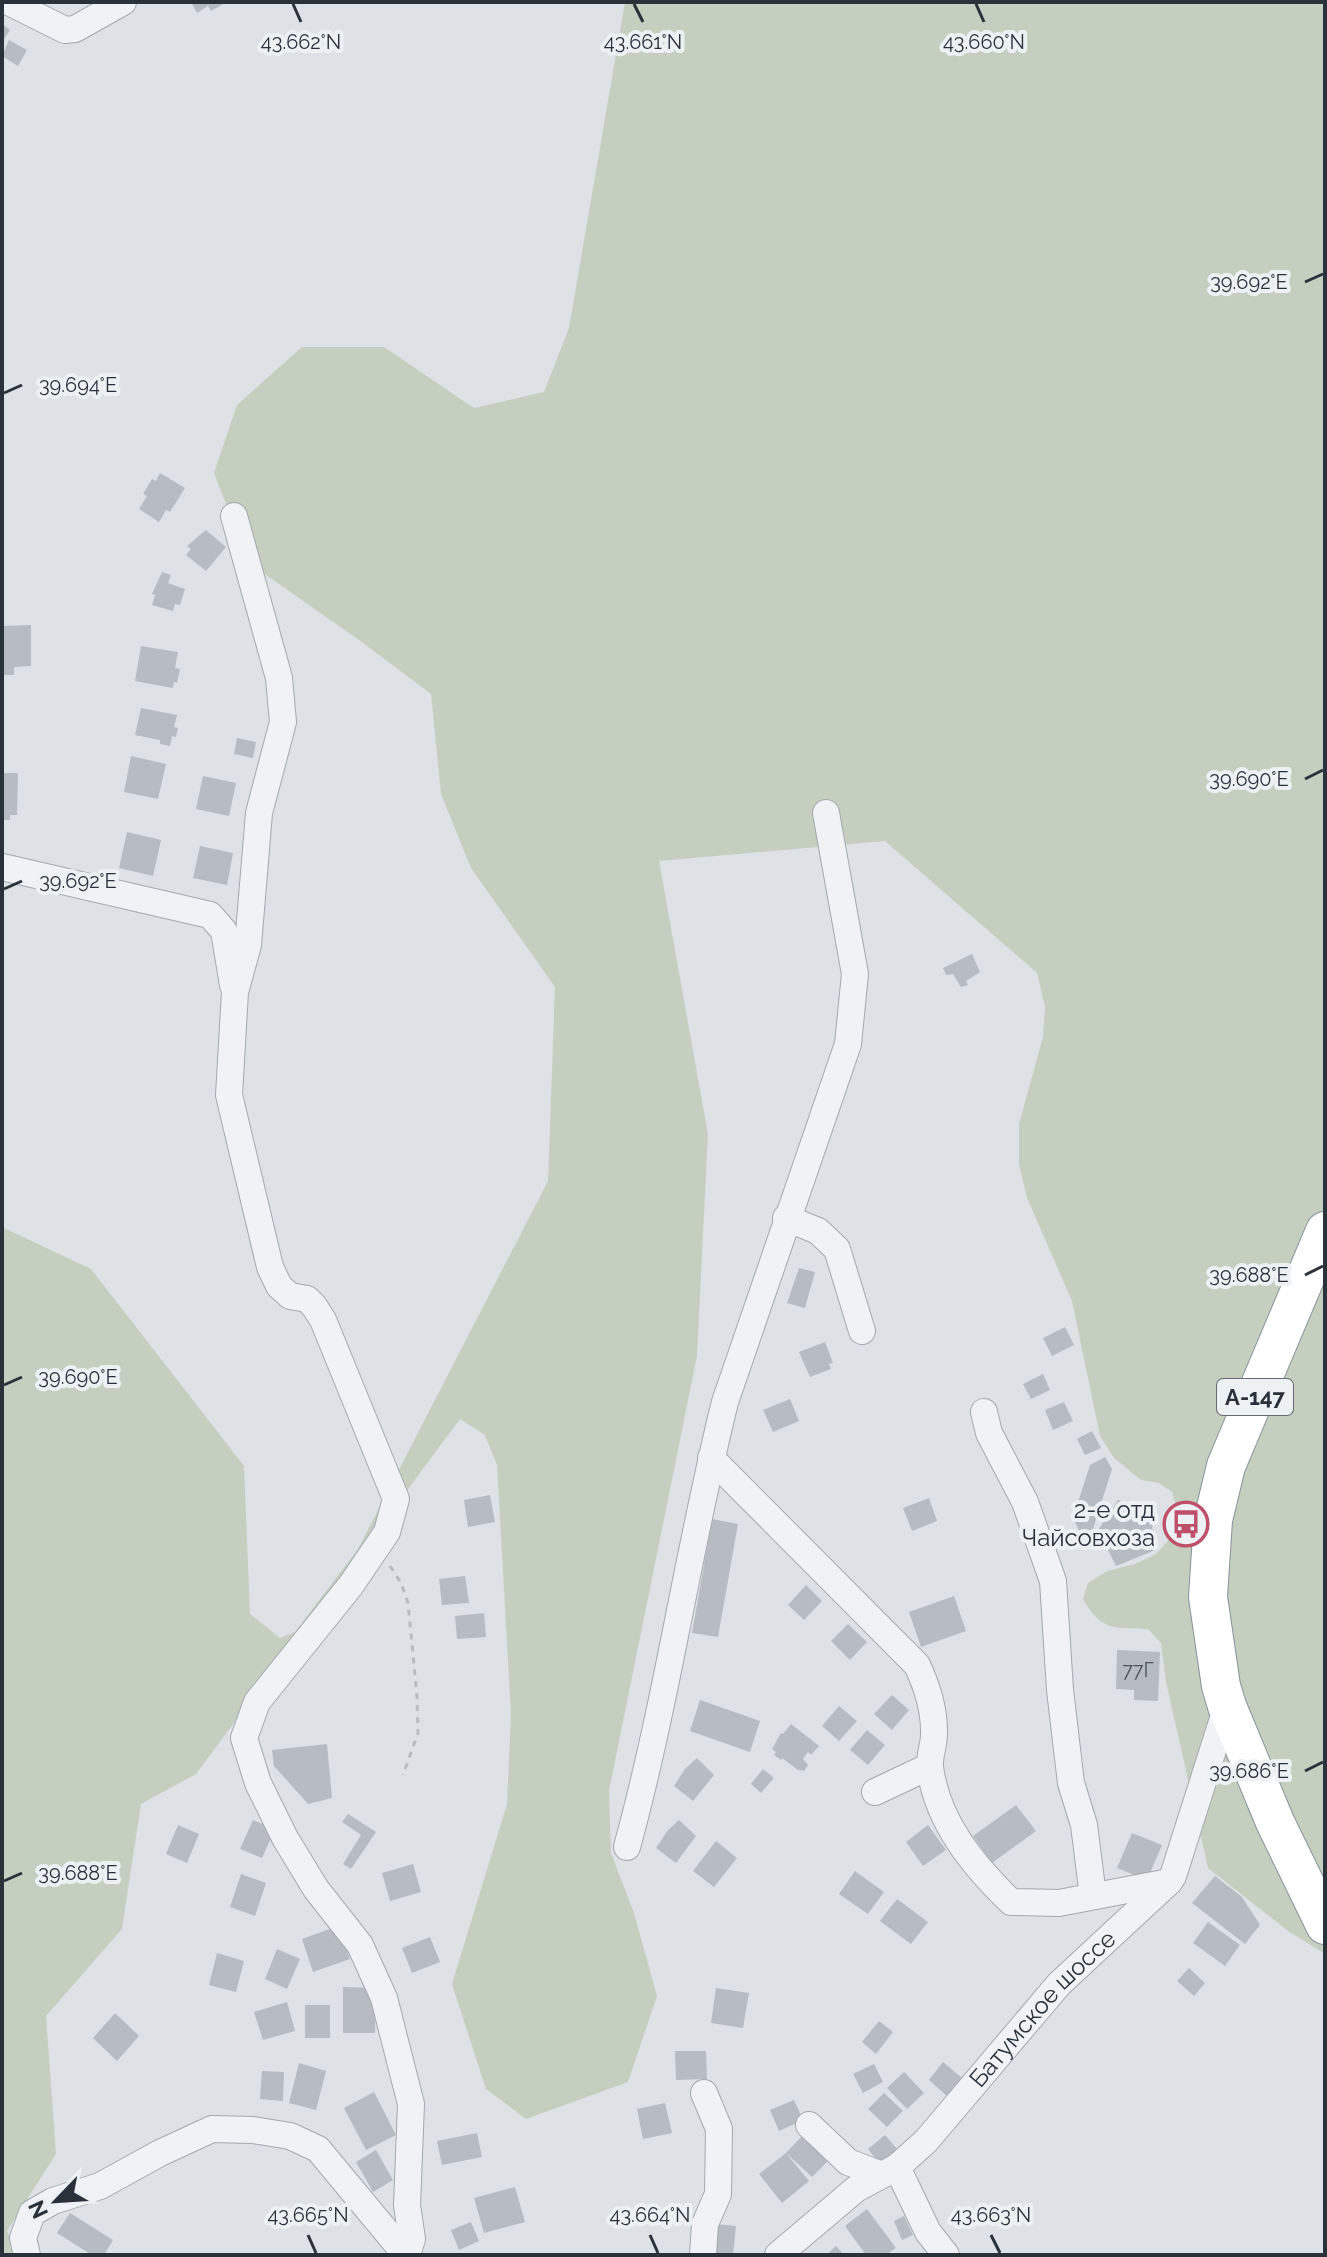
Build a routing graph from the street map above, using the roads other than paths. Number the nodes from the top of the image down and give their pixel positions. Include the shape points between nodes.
1 (9, 2) edge
2 (123, 2) edge
3 (234, 516) dead end
4 (826, 813) dead end
5 (2, 867) edge
6 (235, 992) junction
7 (786, 1218) junction
8 (1325, 1231) edge
9 (862, 1331) dead end
10 (984, 1412) dead end
11 (711, 1458) junction
12 (1227, 1706) junction
13 (930, 1766) junction
14 (875, 1792) dead end
15 (627, 1847) dead end
16 (1169, 1882) junction
17 (1093, 1896) junction
18 (1325, 1925) edge
19 (704, 2093) dead end
20 (809, 2125) dead end
21 (889, 2171) junction
22 (27, 2255) edge
23 (406, 2255) edge
24 (703, 2255) edge
25 (778, 2255) edge
26 (946, 2255) edge

1 - 2 street via 65,30
3 - 6 street via 279,678 283,722 259,813 248,945
4 - 7 street via 855,974 848,1044
5 - 6 street via 210,915 224,931
6 - 23 street via 229,1095 270,1267 279,1286 290,1296 307,1299 323,1320 396,1499 387,1532 318,1629 257,1702 244,1738 258,1783 285,1838 360,1945 384,1998 411,2104 407,2205 412,2239
7 - 9 street via 818,1231 837,1249
7 - 11 street
8 - 12 highway, Батумское шоссе / А-147 via 1226,1466 1213,1520 1208,1597
10 - 17 street via 1053,1581 1071,1783 1084,1825
11 - 13 street via 917,1665 934,1730
11 - 15 street
12 - 16 street, Батумское шоссе
12 - 18 highway, Батумское шоссе / А-147
13 - 14 street
13 - 17 street via 945,1819 978,1870 1011,1902 1059,1903
16 - 17 street
16 - 21 street, Батумское шоссе via 1059,1984 926,2141
19 - 24 street via 719,2129 718,2194 705,2224
20 - 21 street via 848,2162
21 - 25 street, Батумское шоссе via 856,2189
21 - 26 street
22 - 23 street via 23,2238 32,2213 100,2186 212,2129 290,2136 318,2149

